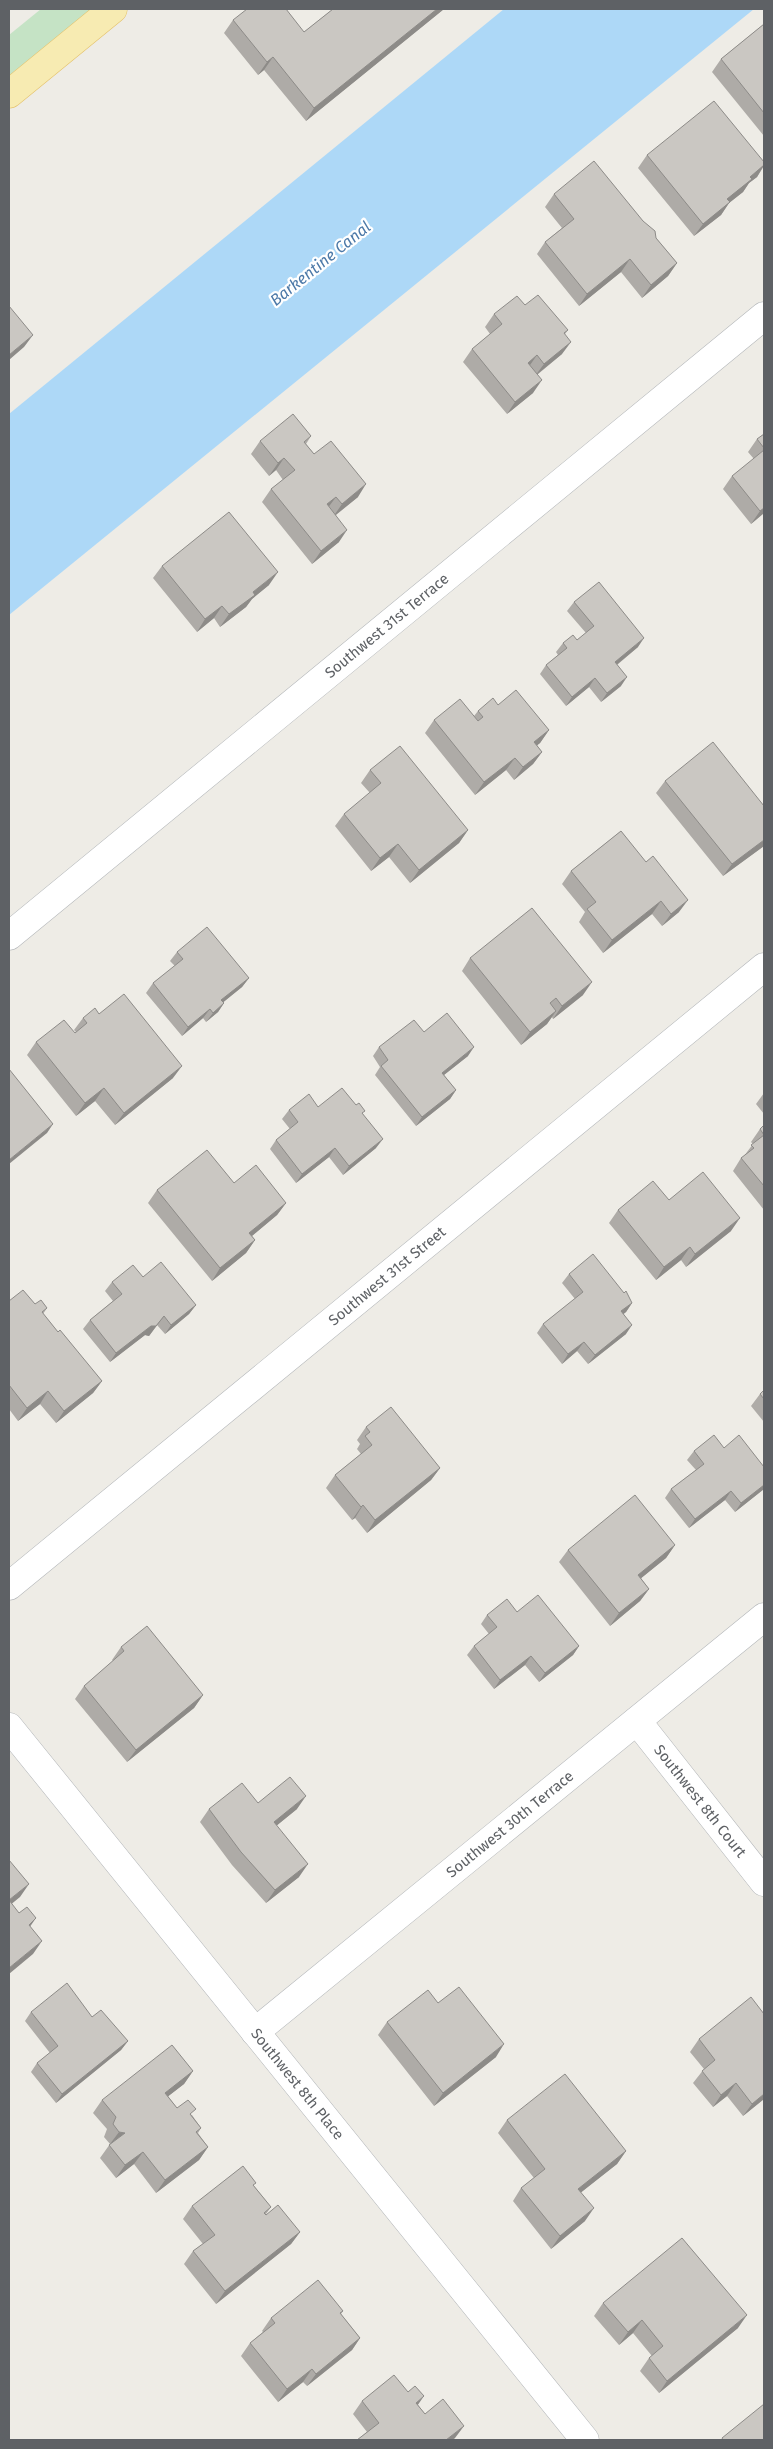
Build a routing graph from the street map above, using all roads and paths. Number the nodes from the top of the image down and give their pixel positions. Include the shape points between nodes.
1 (113, 9) edge
2 (9, 94) edge
3 (764, 316) edge
4 (9, 936) edge
5 (764, 967) edge
6 (9, 1586) edge
7 (764, 1617) edge
8 (637, 1721) junction
9 (9, 1727) edge
10 (764, 1882) edge
11 (255, 2032) junction
12 (585, 2440) edge

1 - 2 main road
3 - 4 street, Southwest 31st Terrace
5 - 6 street, Southwest 31st Street
7 - 8 street, Southwest 30th Terrace
8 - 10 street, Southwest 8th Court
8 - 11 street, Southwest 30th Terrace
9 - 11 street, Southwest 8th Place
11 - 12 street, Southwest 8th Place

